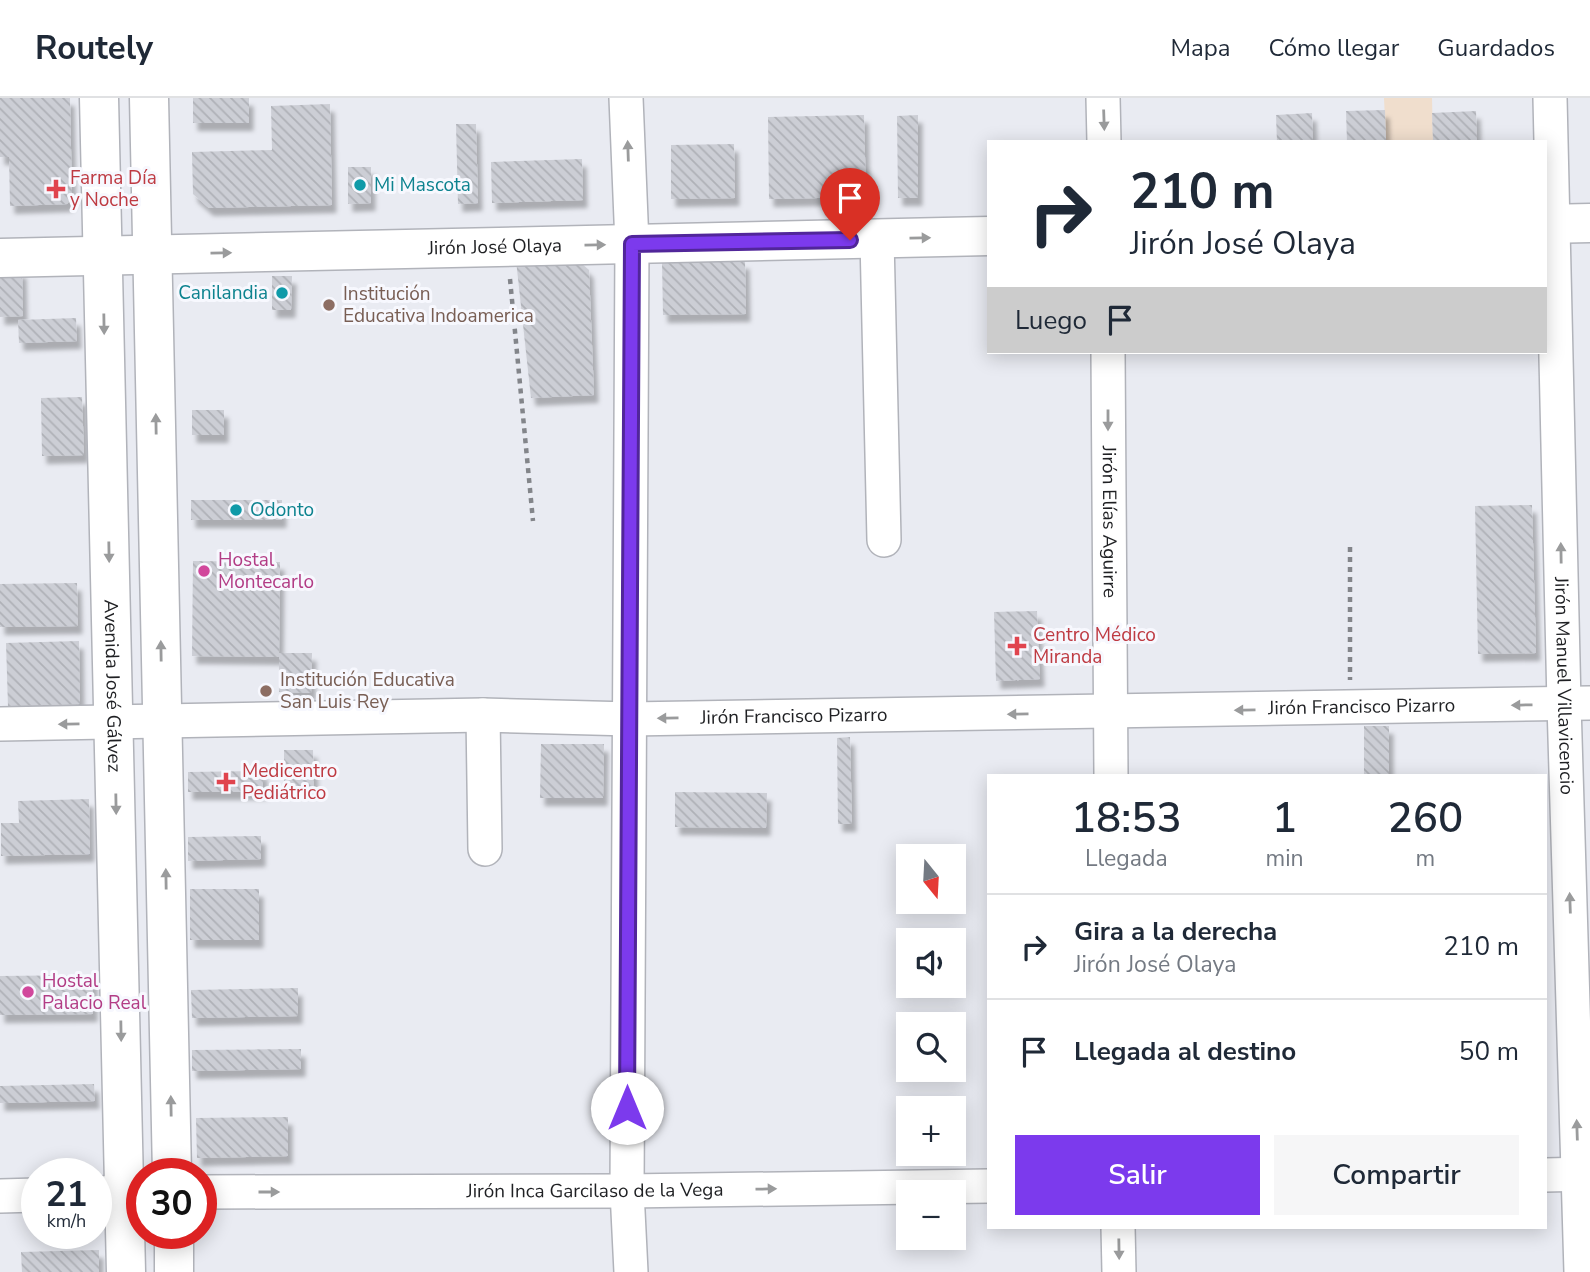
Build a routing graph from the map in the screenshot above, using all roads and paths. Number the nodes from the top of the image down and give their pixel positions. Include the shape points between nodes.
1 (99, 98) edge
2 (149, 98) edge
3 (626, 98) edge
4 (1103, 98) edge
5 (1550, 98) edge
6 (1104, 140) edge
7 (1563, 224) edge
8 (987, 236) edge
9 (877, 239) junction
10 (632, 244) junction
11 (507, 247) junction
12 (152, 255) junction
13 (102, 256) junction
14 (0, 258) edge
15 (1108, 354) edge
16 (533, 521) dead end
17 (884, 540) dead end
18 (1350, 547) dead end
19 (1577, 704) edge
20 (1350, 708) junction
21 (1110, 713) junction
22 (483, 715) junction
23 (630, 719) junction
24 (162, 722) junction
25 (114, 723) junction
26 (0, 724) edge
27 (1111, 774) edge
28 (485, 849) dead end
29 (172, 1158) edge
30 (1584, 1174) edge
31 (1547, 1175) edge
32 (987, 1186) edge
33 (627, 1191) junction
34 (217, 1192) edge
35 (121, 1193) edge
36 (21, 1195) edge
37 (0, 1196) edge
38 (1118, 1229) edge
39 (174, 1249) edge
40 (127, 1272) edge
41 (174, 1272) edge
42 (631, 1272) edge
43 (1119, 1272) edge
44 (1581, 1272) edge

1 - 13 main road, Avenida José Gálvez
2 - 12 main road
10 -> 3 street
4 -> 6 street
5 - 7 street, Jirón Manuel Villavicencio
19 -> 7 street, Jirón Manuel Villavicencio
9 -> 8 main road, Jirón José Olaya
9 - 10 main road, Jirón José Olaya
9 - 17 street
11 -> 10 main road, Jirón José Olaya
10 - 23 street
12 -> 11 main road, Jirón José Olaya
11 - 16 path
12 - 13 main road, Jirón José Olaya
24 -> 12 main road
13 - 14 main road, Jirón José Olaya
13 -> 25 main road, Avenida José Gálvez
15 -> 21 street, Jirón Elías Aguirre
18 - 20 path
19 -> 20 street, Jirón Francisco Pizarro
30 -> 19 street, Jirón Manuel Villavicencio
20 -> 21 street, Jirón Francisco Pizarro
21 -> 23 street, Jirón Francisco Pizarro
21 - 27 street, Jirón Elías Aguirre
22 - 23 street, Jirón Francisco Pizarro
22 - 24 street, Jirón Francisco Pizarro
22 - 28 street
23 - 33 street
24 - 25 street, Jirón Francisco Pizarro
29 -> 24 main road
25 -> 26 street, Jirón Francisco Pizarro
25 -> 35 main road, Avenida José Gálvez
30 - 31 street
30 - 44 street, Jirón Manuel Villavicencio
33 -> 32 street, Jirón Inca Garcilaso de la Vega
34 -> 33 street, Jirón Inca Garcilaso de la Vega
33 - 42 street
35 - 40 main road, Avenida José Gálvez
36 - 37 street
38 -> 43 street
39 - 41 main road

